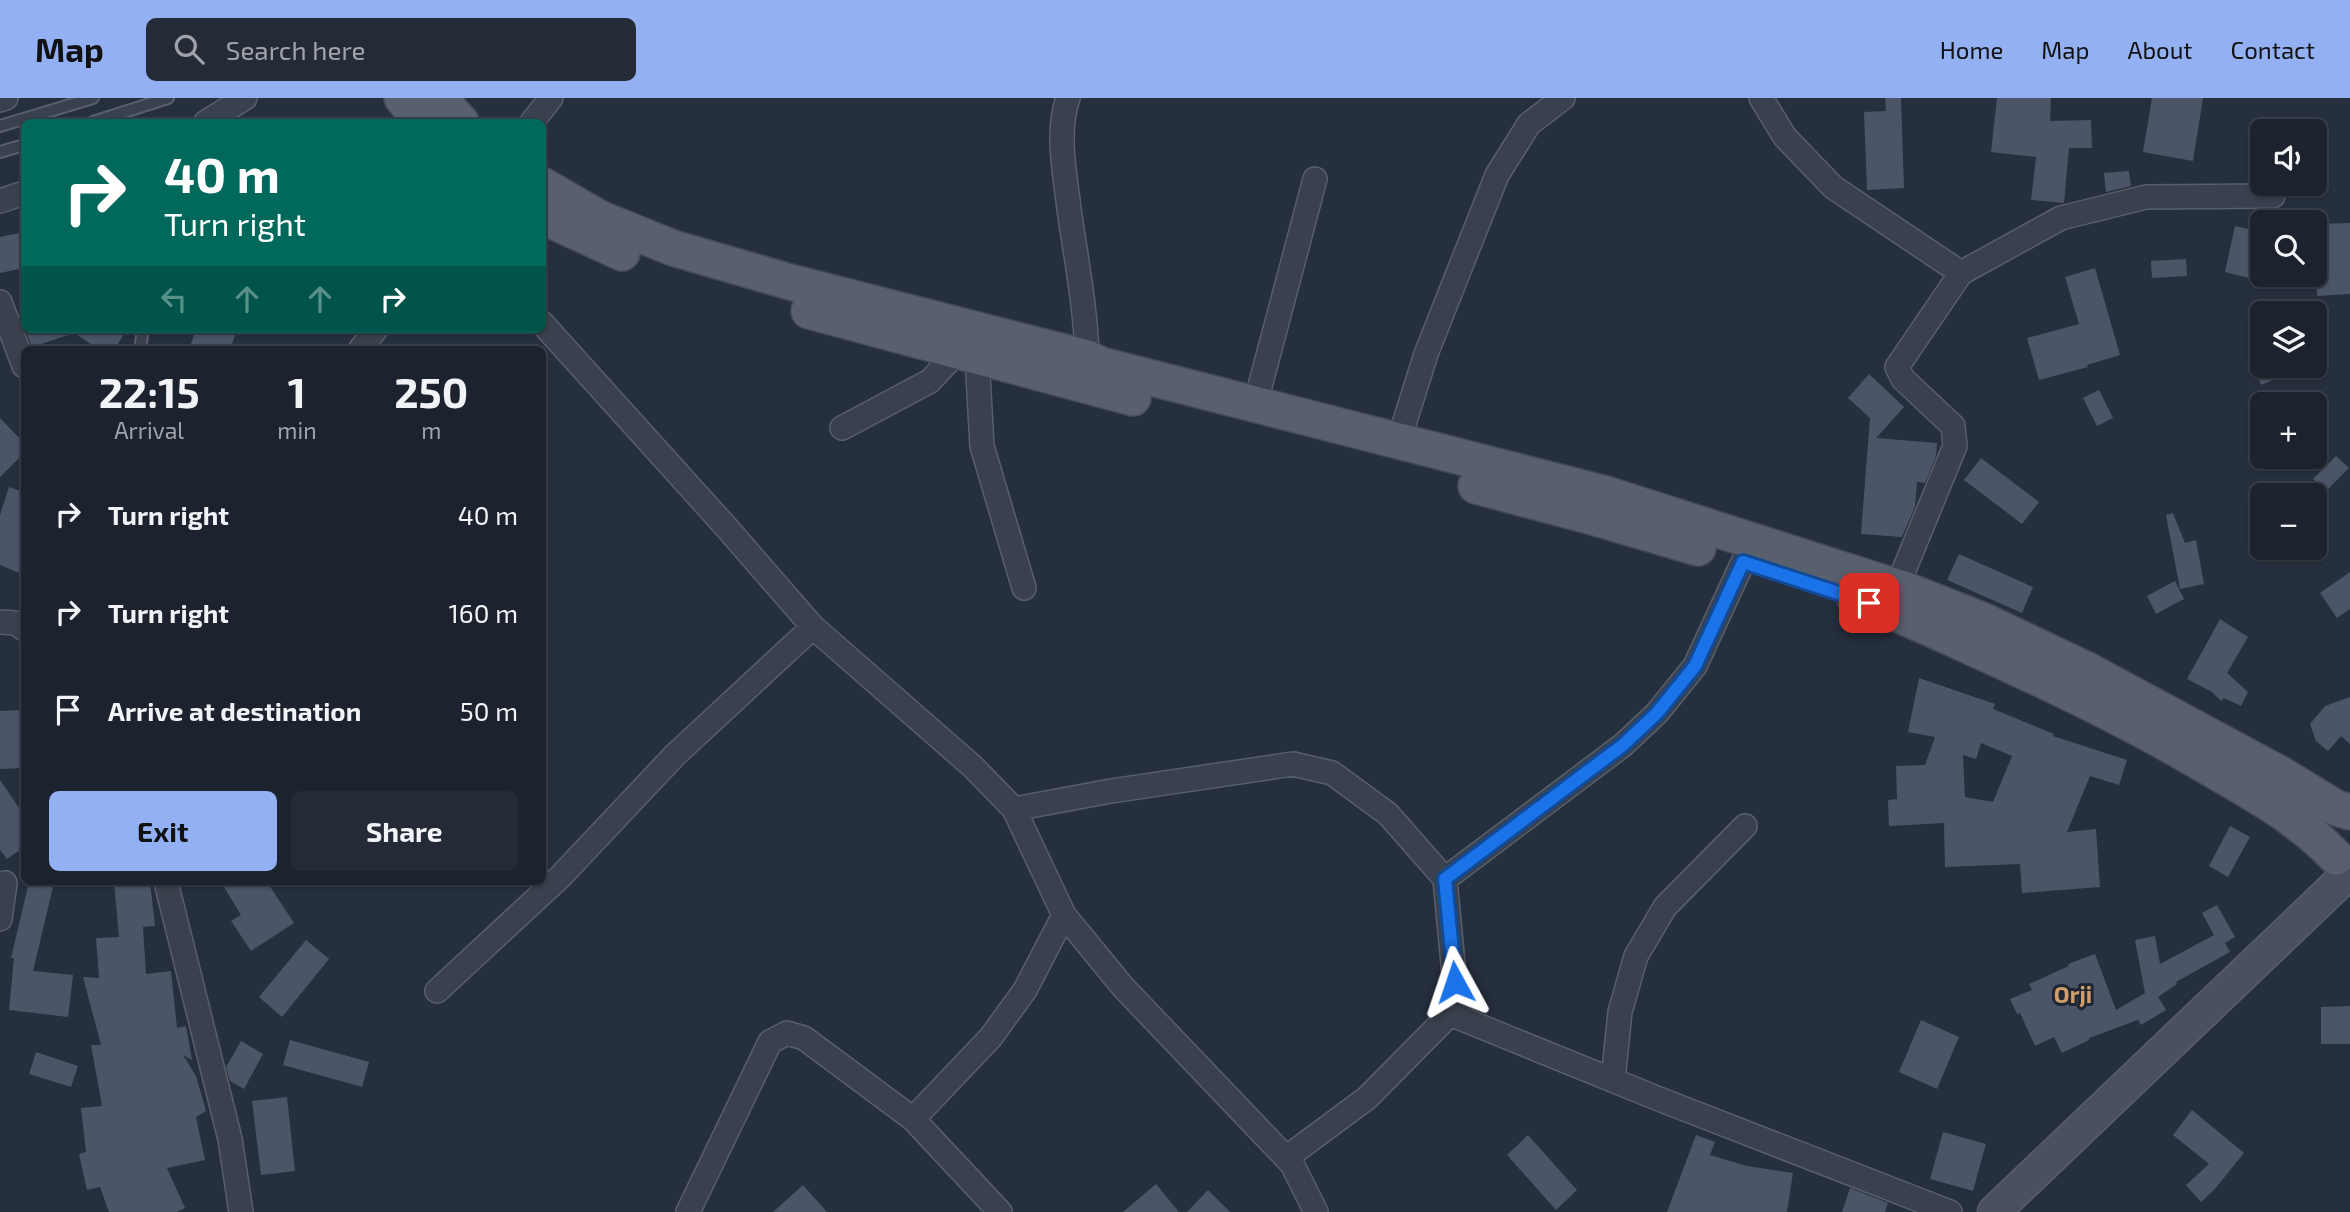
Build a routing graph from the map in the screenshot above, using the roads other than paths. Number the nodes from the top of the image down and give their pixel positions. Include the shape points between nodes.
1 (6, 98) edge
2 (93, 98) edge
3 (168, 98) edge
4 (245, 98) edge
5 (402, 98) edge
6 (439, 98) edge
7 (551, 98) edge
8 (1068, 98) edge
9 (1563, 98) edge
10 (1761, 98) edge
11 (0, 100) edge
12 (26, 119) edge
13 (102, 119) edge
14 (211, 119) edge
15 (420, 119) edge
16 (458, 119) edge
17 (534, 119) edge
18 (21, 120) edge
19 (0, 127) edge
20 (21, 146) edge
21 (0, 152) edge
22 (1315, 179) dead end
23 (546, 187) edge
24 (21, 194) edge
25 (2273, 196) dead end
26 (0, 201) edge
27 (546, 218) edge
28 (1961, 273) junction
29 (0, 302) edge
30 (546, 328) edge
31 (967, 355) junction
32 (21, 358) edge
33 (1087, 358) junction
34 (1255, 405) junction
35 (842, 428) dead end
36 (1398, 443) junction
37 (1743, 562) junction
38 (1024, 587) dead end
39 (1897, 587) junction
40 (0, 622) edge
41 (21, 627) edge
42 (813, 627) junction
43 (1014, 809) junction
44 (2350, 813) edge
45 (1745, 826) dead end
46 (2344, 870) edge
47 (1445, 879) junction
48 (10, 880) edge
49 (167, 885) edge
50 (1064, 915) junction
51 (0, 919) edge
52 (438, 991) dead end
53 (1450, 1014) junction
54 (1613, 1080) junction
55 (914, 1119) junction
56 (1286, 1158) junction
57 (241, 1212) edge
58 (688, 1212) edge
59 (1000, 1212) edge
60 (1316, 1212) edge
61 (1950, 1212) edge
62 (1994, 1212) edge

1 - 11 street
2 - 12 lane
3 - 13 lane
4 - 14 street
5 - 15 main road
6 - 16 main road
7 - 17 street
8 - 33 street via 1063,112 1064,169
9 - 36 street via 1529,124 1497,175 1426,355
10 - 28 street via 1785,137 1833,187
18 - 19 lane
20 - 21 lane
22 - 34 street
23 - 33 main road via 599,218 673,248
24 - 26 street
25 - 28 street via 2146,197 2060,218
27 - 31 main road via 654,266
28 - 39 street via 1897,367 1903,379 1953,426 1955,446
29 - 32 street
30 - 42 street
31 - 35 street via 930,381
31 - 37 main road via 1589,516
31 - 38 street via 982,446
33 - 34 main road
34 - 36 main road
36 - 39 main road via 1606,494
37 - 46 main road via 1889,610 2057,685 2281,809 2320,840
37 - 47 street via 1695,666 1657,713 1623,745
39 - 44 main road via 1984,621 2087,670
40 - 41 street
42 - 43 street via 972,766
42 - 52 street via 675,755 560,877
43 - 47 street via 1293,764 1332,774 1388,814
43 - 50 street
44 - 46 main road via 2335,835
45 - 54 street via 1665,907 1636,956 1620,1012
46 - 62 main road
47 - 53 street via 1457,1007
48 - 51 street
49 - 57 street via 230,1139
50 - 55 street via 1026,990 991,1037
50 - 56 street via 1123,988
53 - 54 street
53 - 56 street via 1367,1098
54 - 61 street
55 - 58 street via 804,1038 787,1032 770,1042
55 - 59 street
56 - 60 street

